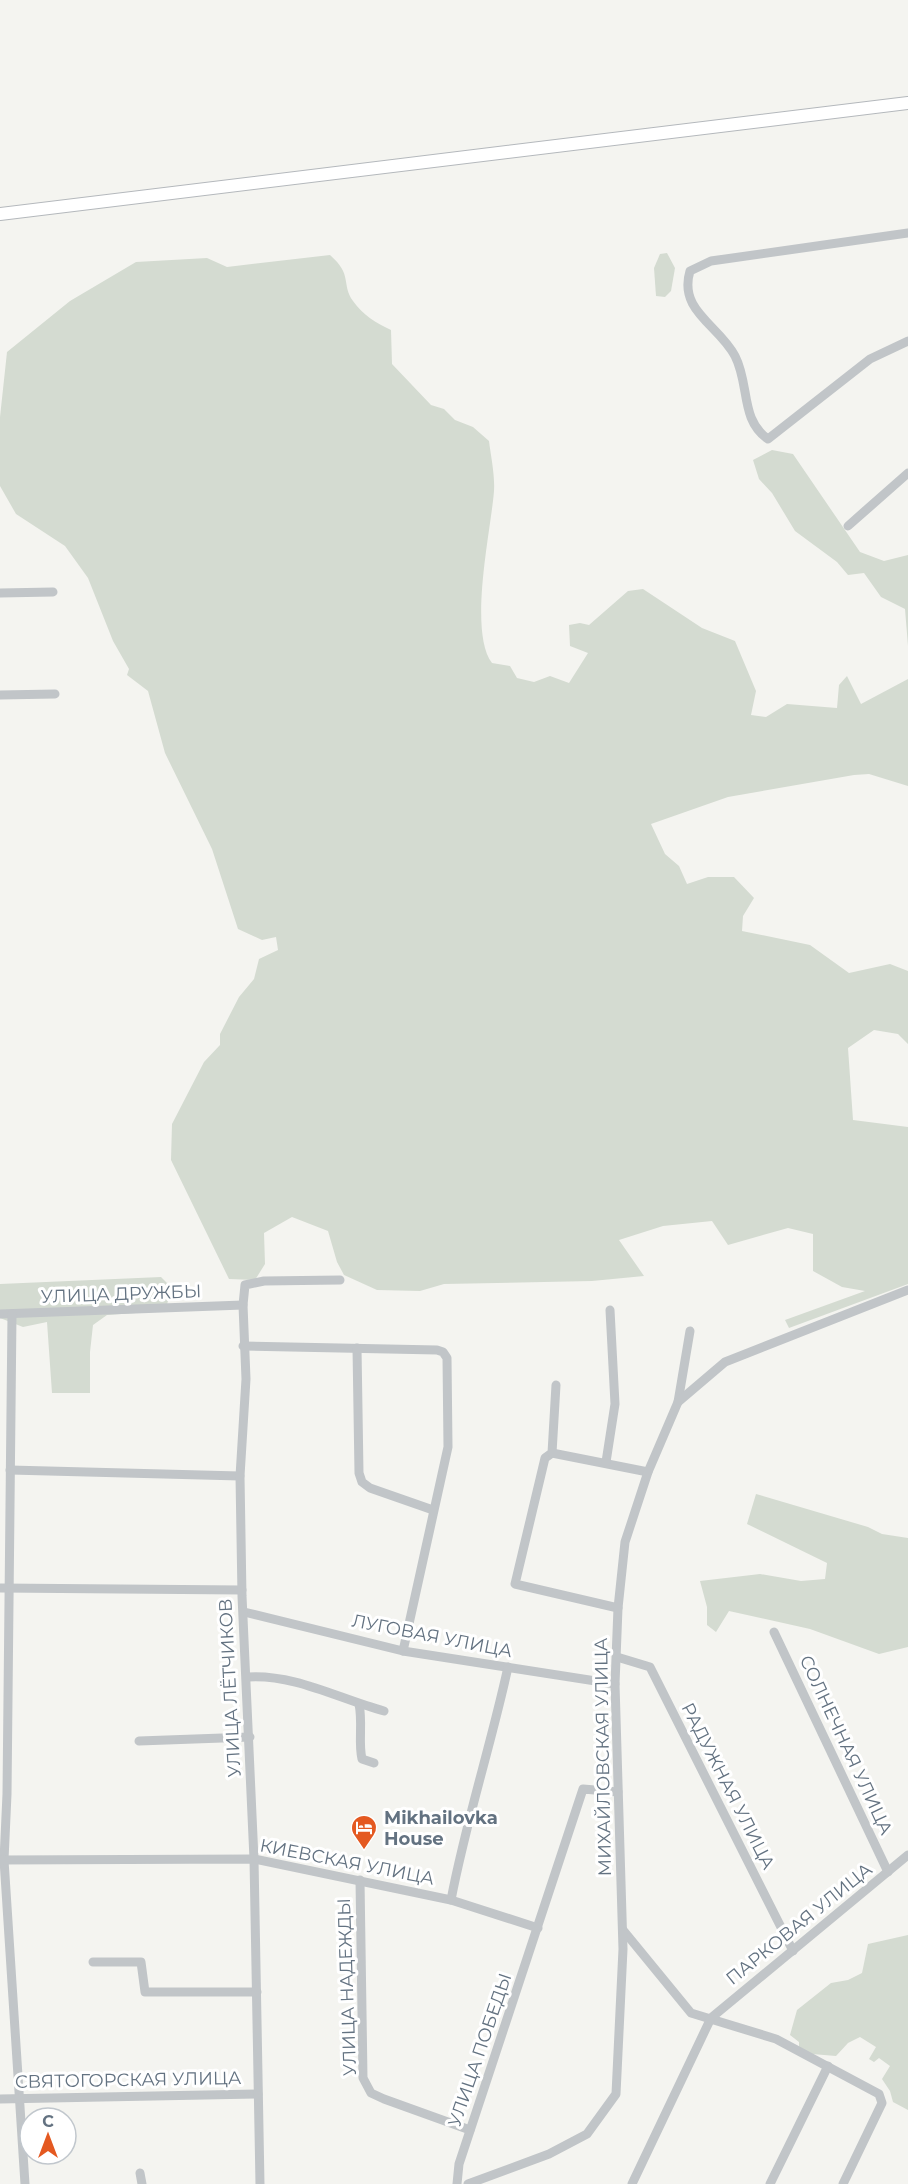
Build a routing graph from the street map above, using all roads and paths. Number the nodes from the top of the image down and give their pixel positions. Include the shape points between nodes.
1 (908, 103) edge
2 (0, 214) edge
3 (908, 233) edge
4 (908, 341) edge
5 (908, 473) edge
6 (848, 526) dead end
7 (53, 592) dead end
8 (0, 593) edge
9 (55, 694) dead end
10 (0, 695) edge
11 (340, 1280) dead end
12 (908, 1290) edge
13 (243, 1305) junction
14 (610, 1310) dead end
15 (0, 1314) edge
16 (12, 1314) junction
17 (690, 1331) dead end
18 (243, 1346) junction
19 (357, 1348) junction
20 (556, 1385) dead end
21 (678, 1402) junction
22 (552, 1453) junction
23 (606, 1462) junction
24 (10, 1470) junction
25 (648, 1472) junction
26 (240, 1476) junction
27 (433, 1510) junction
28 (4, 1588) edge
29 (242, 1590) junction
30 (618, 1608) junction
31 (244, 1612) junction
32 (774, 1632) dead end
33 (403, 1651) junction
34 (617, 1657) junction
35 (508, 1667) junction
36 (248, 1677) junction
37 (615, 1684) junction
38 (359, 1704) junction
39 (384, 1711) dead end
40 (250, 1737) junction
41 (139, 1741) dead end
42 (374, 1763) dead end
43 (618, 1792) junction
44 (908, 1855) edge
45 (254, 1859) junction
46 (2, 1860) edge
47 (888, 1872) junction
48 (360, 1880) junction
49 (451, 1900) junction
50 (538, 1929) junction
51 (623, 1930) junction
52 (793, 1951) junction
53 (93, 1962) dead end
54 (257, 1992) junction
55 (711, 2018) junction
56 (828, 2066) junction
57 (258, 2094) junction
58 (0, 2099) edge
59 (18, 2099) junction
60 (470, 2130) junction
61 (140, 2173) dead end
62 (25, 2184) edge
63 (142, 2184) edge
64 (260, 2184) edge
65 (457, 2184) edge
66 (468, 2184) edge
67 (632, 2184) edge
68 (770, 2184) edge
69 (843, 2184) edge

1 - 2 main road
3 - 4 street via 711,261 690,271 685,286 693,307 735,356 755,430 768,439 870,359
5 - 6 street
7 - 8 street
9 - 10 street
11 - 13 street, УЛИЦА ЛЁТЧИКОВ via 264,1281 245,1286
12 - 21 street, МИХАЙЛОВСКАЯ УЛИЦА via 725,1362
13 - 16 street, УЛИЦА ДРУЖБЫ
13 - 18 street, УЛИЦА ЛЁТЧИКОВ
14 - 23 street via 615,1404
15 - 16 street, УЛИЦА ДРУЖБЫ
16 - 24 street
17 - 21 street
18 - 19 street
18 - 26 street, УЛИЦА ЛЁТЧИКОВ via 246,1379
19 - 27 street via 362,1482
19 - 27 street via 443,1352 447,1358 448,1447
20 - 22 street
21 - 25 street, МИХАЙЛОВСКАЯ УЛИЦА
22 - 23 street
22 - 30 street via 545,1458 515,1584
23 - 25 street
24 - 26 street
24 - 28 street
25 - 30 street, МИХАЙЛОВСКАЯ УЛИЦА via 625,1542
26 - 29 street, УЛИЦА ЛЁТЧИКОВ
27 - 33 street
28 - 29 street
28 - 46 street via 7,1794
29 - 31 street, УЛИЦА ЛЁТЧИКОВ
30 - 34 street, МИХАЙЛОВСКАЯ УЛИЦА
31 - 33 street, ЛУГОВАЯ УЛИЦА
31 - 36 street, УЛИЦА ЛЁТЧИКОВ
32 - 47 street, СОЛНЕЧНАЯ УЛИЦА
33 - 35 street, ЛУГОВАЯ УЛИЦА
34 - 37 street, МИХАЙЛОВСКАЯ УЛИЦА
34 - 52 street, РАДУЖНАЯ УЛИЦА via 650,1667
35 - 37 street, ЛУГОВАЯ УЛИЦА
35 - 49 street via 461,1846
36 - 38 street via 282,1679
36 - 40 street, УЛИЦА ЛЁТЧИКОВ
37 - 43 street, МИХАЙЛОВСКАЯ УЛИЦА
38 - 39 street
38 - 42 street via 362,1759
40 - 41 street
40 - 45 street, УЛИЦА ЛЁТЧИКОВ
43 - 50 street, УЛИЦА ПОБЕДЫ via 583,1789
43 - 51 street, МИХАЙЛОВСКАЯ УЛИЦА
44 - 47 street, ПАРКОВАЯ УЛИЦА
45 - 46 street, КИЕВСКАЯ УЛИЦА
45 - 48 street, КИЕВСКАЯ УЛИЦА
45 - 54 street, УЛИЦА ЛЁТЧИКОВ
46 - 59 street
47 - 52 street, ПАРКОВАЯ УЛИЦА
48 - 49 street, КИЕВСКАЯ УЛИЦА
48 - 60 street, УЛИЦА НАДЕЖДЫ via 363,2078 371,2093
49 - 50 street, КИЕВСКАЯ УЛИЦА
50 - 60 street, УЛИЦА ПОБЕДЫ
51 - 55 street via 691,2013
51 - 66 street, МИХАЙЛОВСКАЯ УЛИЦА via 616,2094 587,2134 549,2154
52 - 55 street, ПАРКОВАЯ УЛИЦА
53 - 54 street via 141,1962 145,1992
54 - 57 street, УЛИЦА ЛЁТЧИКОВ
55 - 56 street via 776,2039
55 - 67 street
56 - 68 street
56 - 69 street via 879,2094 882,2103
57 - 59 street, СВЯТОГОРСКАЯ УЛИЦА
57 - 64 street, УЛИЦА ЛЁТЧИКОВ
58 - 59 street, СВЯТОГОРСКАЯ УЛИЦА
59 - 62 street
60 - 65 street, УЛИЦА ПОБЕДЫ
61 - 63 street

